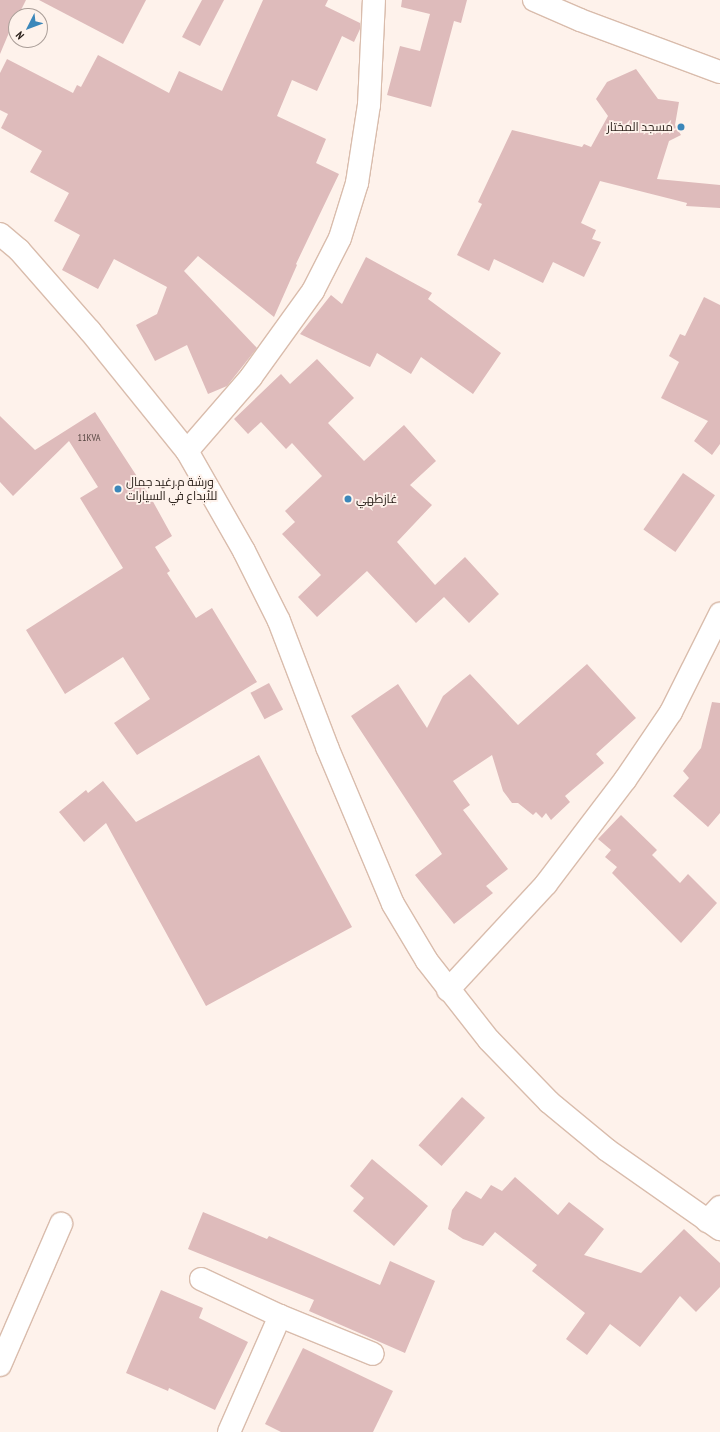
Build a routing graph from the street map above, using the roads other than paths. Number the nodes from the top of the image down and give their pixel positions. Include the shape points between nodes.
1 (373, 0) edge
2 (534, 0) edge
3 (720, 72) edge
4 (0, 234) edge
5 (187, 451) junction
6 (720, 614) edge
7 (448, 990) junction
8 (716, 1219) edge
9 (62, 1224) dead end
10 (201, 1279) dead end
11 (280, 1316) junction
12 (373, 1354) dead end
13 (0, 1364) edge
14 (229, 1432) edge

1 - 5 street via 369,105 357,183 340,238 313,291 251,377
2 - 3 street via 580,20
4 - 5 street via 19,250 90,331
5 - 7 street via 244,551 279,621 327,747 393,904 427,961
6 - 7 street via 671,712 625,780 546,884
7 - 8 street via 489,1040 549,1102 607,1150
9 - 13 street
10 - 11 street
11 - 12 street
11 - 14 street

